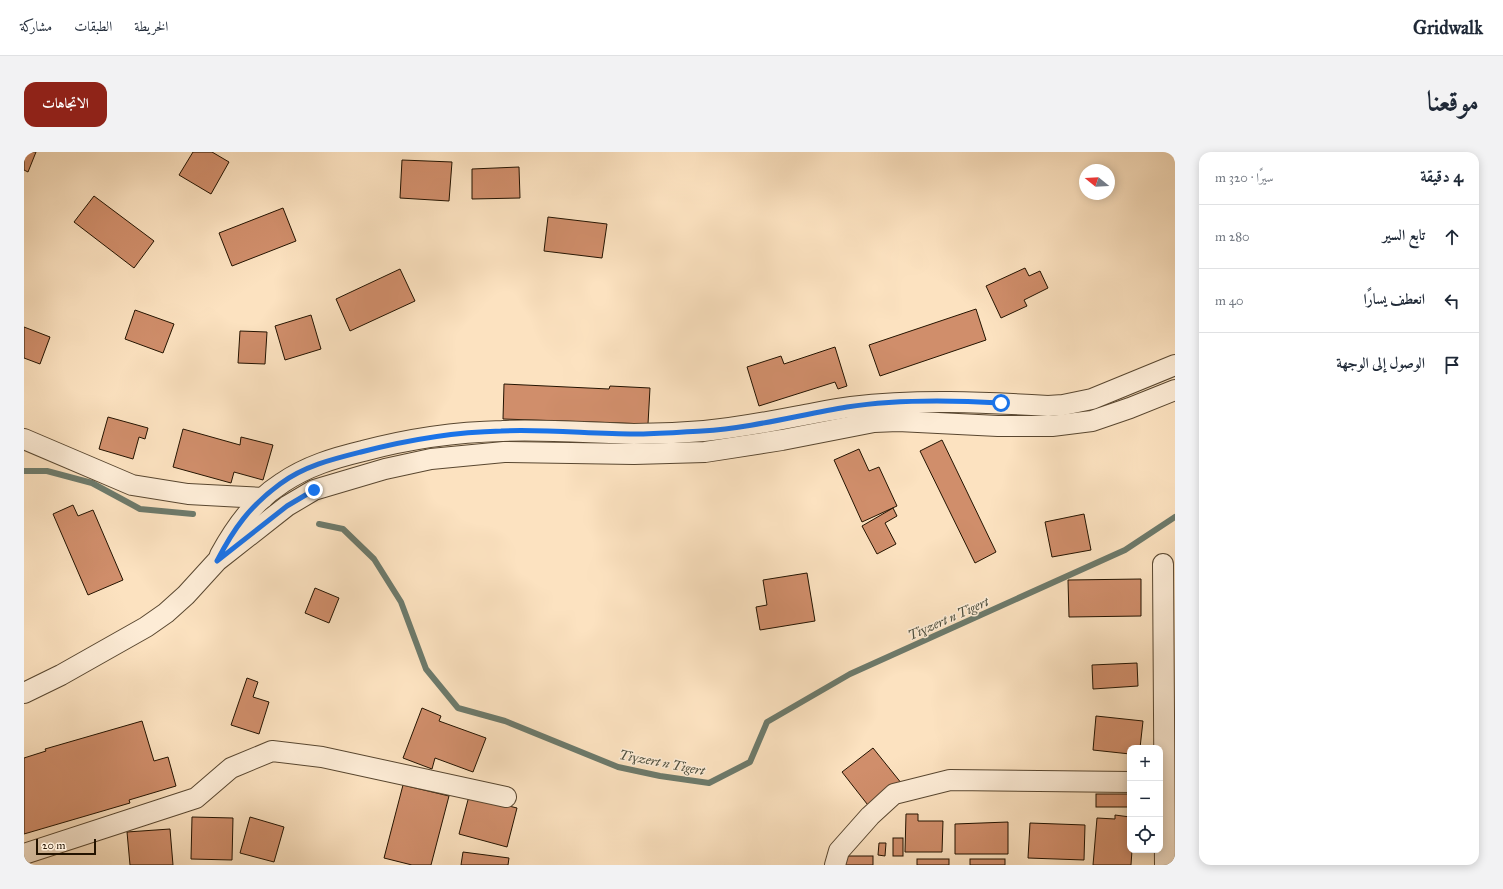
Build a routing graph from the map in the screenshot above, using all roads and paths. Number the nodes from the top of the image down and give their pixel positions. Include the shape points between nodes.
1 (1175, 365) edge
2 (1175, 390) edge
3 (24, 439) edge
4 (263, 498) junction
5 (217, 561) junction
6 (1163, 564) dead end
7 (24, 693) edge
8 (1127, 782) edge
9 (506, 797) dead end
10 (24, 854) edge
11 (28, 865) edge
12 (835, 865) edge
13 (1164, 865) edge

1 - 4 street via 1092,399 1063,405 900,401 705,431 637,434 503,430 423,438 320,463 287,480
2 - 5 street via 1092,421 1052,426 890,422 850,426 705,452 504,452 430,459 314,490 287,506
3 - 4 street via 132,485 188,494
4 - 5 street via 240,521
5 - 7 street via 186,595 146,627
6 - 13 street
8 - 12 street via 950,780 894,794 839,851
9 - 10 street via 322,757 272,751 231,768 196,798
10 - 11 street

